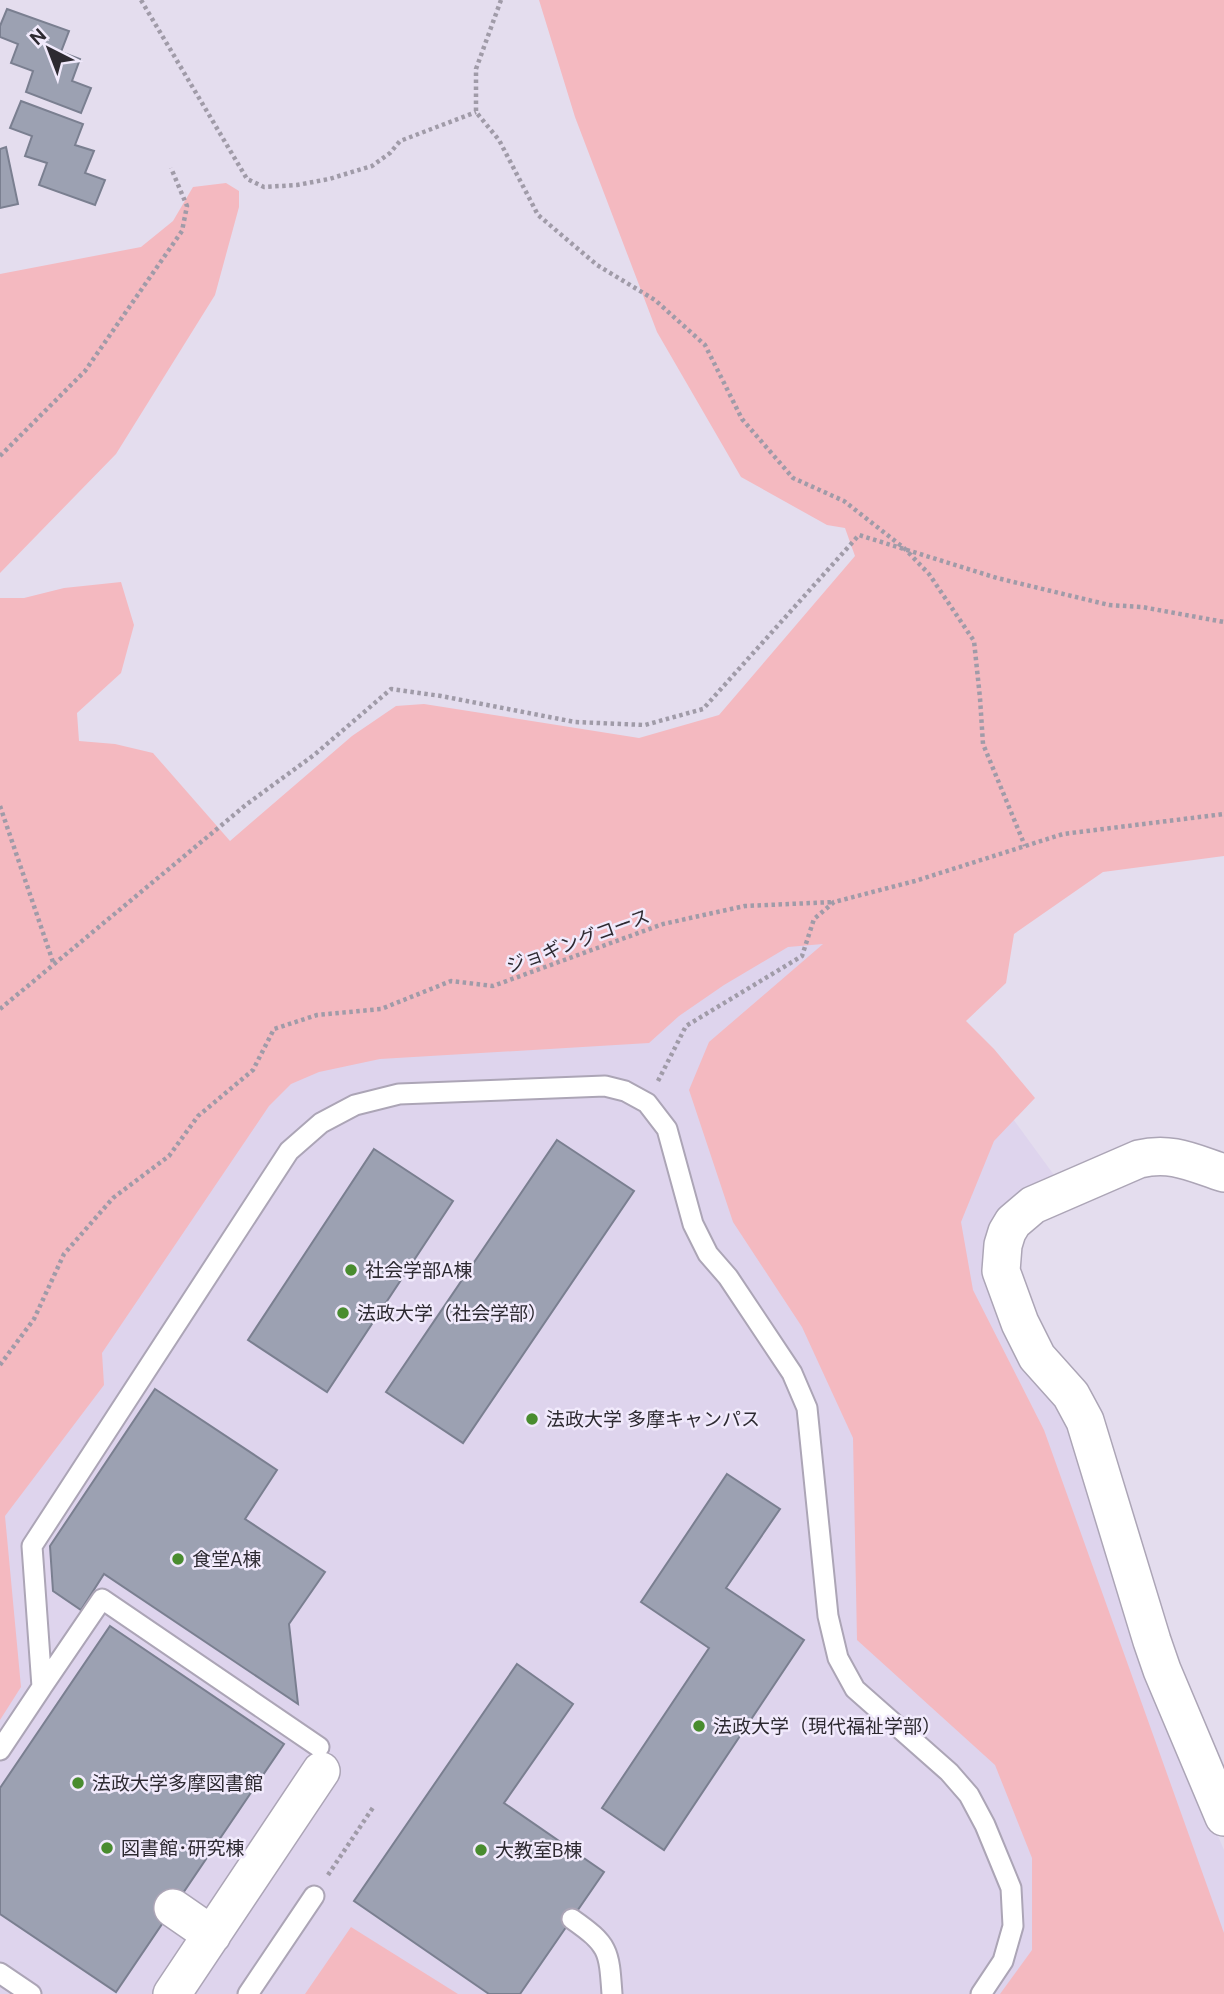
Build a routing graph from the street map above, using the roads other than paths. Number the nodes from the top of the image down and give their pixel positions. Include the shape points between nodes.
1 (1224, 1173) edge
2 (42, 1687) junction
3 (0, 1750) edge
4 (320, 1759) joint
5 (1224, 1817) edge
6 (314, 1896) road end
7 (173, 1908) dead end
8 (572, 1919) dead end
9 (212, 1935) junction
10 (0, 1973) edge
11 (31, 1994) edge
12 (172, 1994) edge
13 (248, 1994) edge
14 (612, 1994) edge
15 (981, 1994) edge

1 - 5 street via 1168,1157 1139,1159 1033,1205 1007,1232 1001,1257 1005,1284 1037,1357 1071,1395 1085,1421 1162,1670
2 - 3 lane
2 - 4 lane via 102,1599
2 - 15 lane via 32,1546 289,1151 321,1123 355,1105 399,1094 605,1086 625,1091 647,1103 667,1129 693,1224 708,1254 792,1373 807,1408 828,1616 838,1658 855,1689 969,1795 1011,1888 1013,1926 1003,1961
4 - 9 street
6 - 13 lane
7 - 9 street
8 - 14 lane via 604,1947
9 - 12 street
10 - 11 lane

